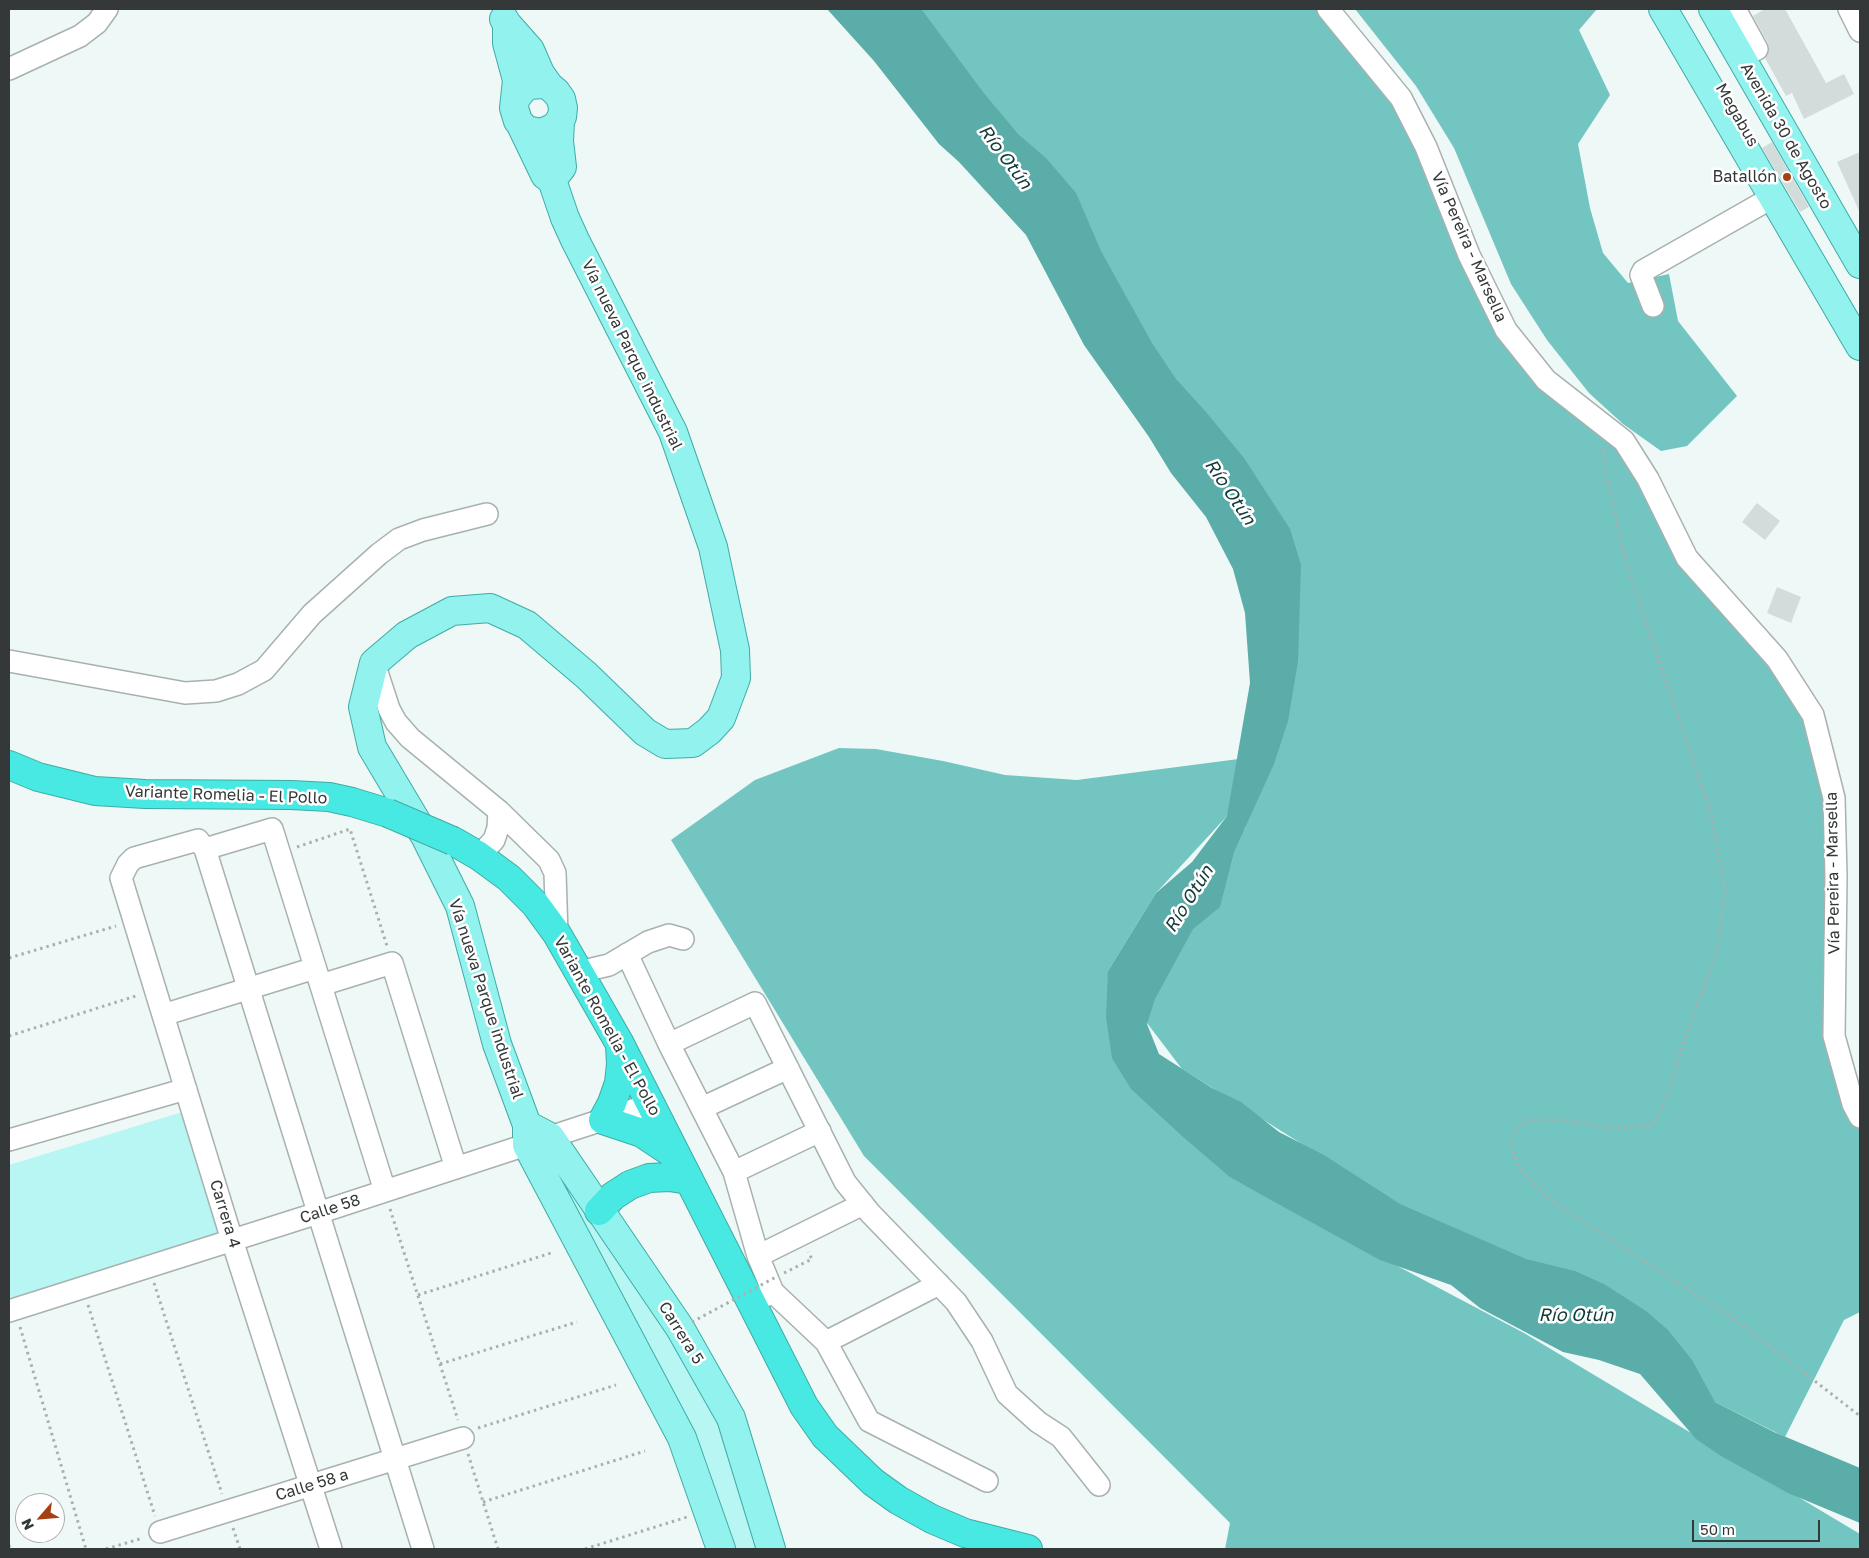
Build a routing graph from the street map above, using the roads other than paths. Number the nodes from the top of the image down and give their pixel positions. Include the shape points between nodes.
1 (107, 9) edge
2 (1328, 9) edge
3 (1663, 9) edge
4 (1676, 9) edge
5 (1700, 9) edge
6 (1731, 9) edge
7 (503, 16) edge
8 (9, 69) edge
9 (549, 86) junction
10 (516, 98) junction
11 (560, 121) junction
12 (520, 125) junction
13 (552, 180) junction
14 (1773, 197) junction
15 (1860, 264) edge
16 (1860, 280) edge
17 (1653, 306) dead end
18 (1860, 325) edge
19 (1860, 346) edge
20 (487, 514) dead end
21 (9, 661) edge
22 (374, 663) junction
23 (9, 765) edge
24 (499, 811) junction
25 (205, 849) junction
26 (479, 856) junction
27 (557, 934) junction
28 (683, 939) dead end
29 (627, 954) junction
30 (579, 972) junction
31 (318, 977) junction
32 (248, 989) junction
33 (163, 1015) junction
34 (620, 1044) junction
35 (670, 1044) junction
36 (788, 1068) junction
37 (186, 1089) junction
38 (651, 1104) junction
39 (702, 1108) junction
40 (1860, 1117) edge
41 (603, 1120) junction
42 (820, 1131) junction
43 (535, 1136) junction
44 (9, 1140) edge
45 (676, 1156) junction
46 (456, 1168) junction
47 (734, 1172) junction
48 (689, 1180) junction
49 (385, 1192) junction
50 (863, 1204) junction
51 (599, 1211) junction
52 (318, 1213) junction
53 (232, 1240) junction
54 (758, 1256) junction
55 (939, 1284) junction
56 (767, 1291) junction
57 (12, 1310) edge
58 (826, 1342) junction
59 (462, 1435) road end
60 (395, 1459) junction
61 (988, 1481) dead end
62 (310, 1485) junction
63 (1099, 1485) dead end
64 (160, 1532) road end
65 (330, 1549) edge
66 (423, 1549) edge
67 (721, 1549) edge
68 (771, 1549) edge
69 (1028, 1549) edge

1 - 8 street via 97,23 80,36
2 - 40 street, Vía Pereira - Marsella via 1401,98 1426,147 1469,256 1506,330 1546,380 1624,441 1648,480 1687,558 1778,659 1813,715 1834,798 1834,1036 1853,1104
3 - 14 main road
4 - 18 street, Megabus
5 - 16 street, Megabus
6 - 15 main road, Avenida 30 de Agosto via 1741,58
7 - 9 main road, Vía nueva Parque industrial via 530,50
7 - 10 main road, Vía nueva Parque industrial via 517,80
9 - 10 main road via 536,84 524,88
9 - 11 main road, Vía nueva Parque industrial via 561,99
10 - 12 main road, Vía nueva Parque industrial via 514,112
11 - 12 main road via 541,133 526,130
11 - 13 main road, Vía nueva Parque industrial via 562,167
12 - 13 main road, Vía nueva Parque industrial via 545,175
13 - 22 main road, Vía nueva Parque industrial via 575,240 676,441 714,547 735,650 736,678 720,718 709,731 693,743 665,744 645,732 586,675 527,625 490,608 452,611 407,635
14 - 17 street via 1644,271 1641,275
14 - 19 main road
20 - 21 street via 399,539 312,614 264,670 216,691 184,693
22 - 24 street via 396,722 410,738
22 - 43 main road, Vía nueva Parque industrial via 363,707 372,746 425,836 460,906 497,1044
23 - 26 highway, Variante Romelia - El Pollo, bridge via 38,778 95,791 329,797 388,813 454,841
24 - 26 street via 494,840
24 - 27 street via 549,860 555,873
25 - 31 street via 272,829
25 - 32 street
25 - 33 street, Carrera 4 via 198,840 134,858 121,878
26 - 27 highway, Variante Romelia - El Pollo via 509,878 535,904
27 - 30 highway, Variante Romelia - El Pollo
28 - 29 street via 669,935
29 - 30 street via 609,965
29 - 35 street
30 - 34 highway, Variante Romelia - El Pollo
31 - 32 street
31 - 46 street via 392,963
31 - 49 street
32 - 33 street
32 - 52 street
33 - 37 street, Carrera 4
34 - 38 highway, Variante Romelia - El Pollo
34 - 41 highway via 622,1064 619,1083
35 - 36 street via 755,1003
35 - 39 street
36 - 39 street
36 - 42 street
37 - 44 street
37 - 53 street, Carrera 4
38 - 41 street, Calle 58
38 - 45 highway, Variante Romelia - El Pollo
39 - 47 street
41 - 43 street, Calle 58
41 - 45 highway via 642,1133
42 - 47 street
42 - 50 street via 845,1182
43 - 46 street, Calle 58
43 - 51 main road, Carrera 5
43 - 67 main road via 682,1438
45 - 48 highway, Variante Romelia - El Pollo
46 - 49 street, Calle 58
47 - 54 street
48 - 51 highway via 669,1177 636,1182 613,1196
48 - 56 highway, Variante Romelia - El Pollo
49 - 52 street, Calle 58
50 - 54 street
50 - 55 street
51 - 68 main road, Carrera 5 via 680,1328 731,1418
52 - 53 street, Calle 58
52 - 60 street
53 - 57 street, Calle 58
53 - 62 street, Carrera 4
54 - 56 street
55 - 58 street
55 - 63 street via 956,1302 982,1341 1008,1394 1038,1422 1062,1437
56 - 58 street
56 - 69 highway, Variante Romelia - El Pollo via 804,1406 825,1436 850,1461 879,1487 932,1519 965,1533
58 - 61 street via 869,1421
59 - 60 street, Calle 58 a
60 - 62 street, Calle 58 a
60 - 66 street
62 - 64 street, Calle 58 a
62 - 65 street, Carrera 4

